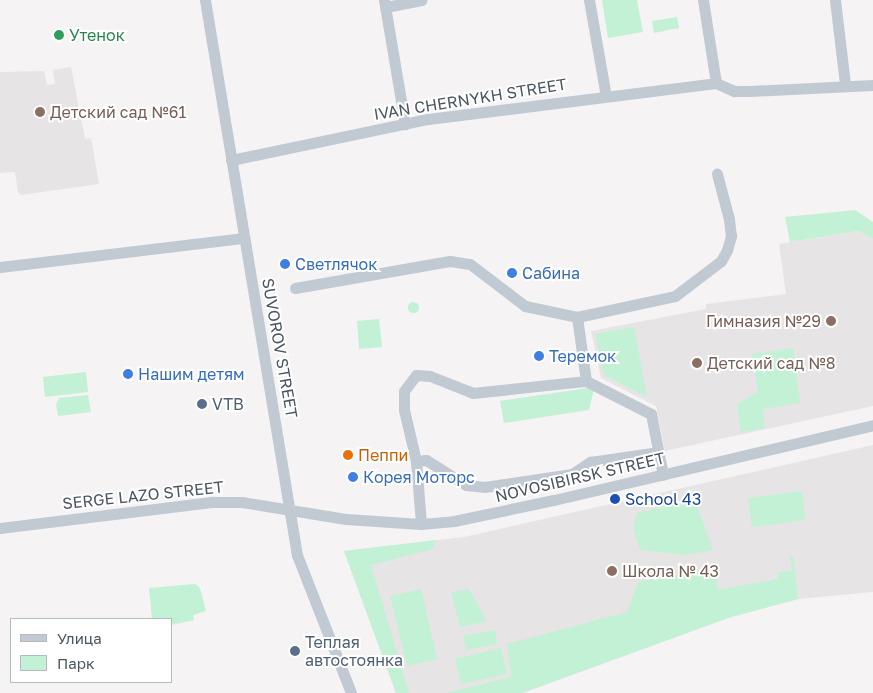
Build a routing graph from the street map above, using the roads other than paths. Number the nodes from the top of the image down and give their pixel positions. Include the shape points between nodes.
1 (205, 0) edge
2 (421, 0) edge
3 (589, 0) edge
4 (703, 0) edge
5 (835, 0) edge
6 (385, 3) edge
7 (716, 83) junction
8 (845, 84) junction
9 (873, 85) edge
10 (606, 96) junction
11 (405, 124) junction
12 (231, 160) junction
13 (717, 174) dead end
14 (244, 238) junction
15 (0, 267) edge
16 (295, 288) dead end
17 (577, 316) junction
18 (586, 381) junction
19 (873, 425) edge
20 (659, 452) junction
21 (416, 461) junction
22 (663, 475) junction
23 (290, 509) junction
24 (421, 524) junction
25 (0, 528) edge
26 (351, 693) edge

1 - 12 street, SUVOROV STREET
2 - 6 street
3 - 10 street
4 - 7 street
5 - 8 street
6 - 11 street
7 - 8 street via 749,92
7 - 10 street, IVAN CHERNYKH STREET
8 - 9 street
10 - 11 street, IVAN CHERNYKH STREET
11 - 12 street, IVAN CHERNYKH STREET
12 - 14 street, SUVOROV STREET
13 - 17 street via 731,236 721,261 675,296
14 - 15 street
14 - 23 street, SUVOROV STREET
16 - 17 street via 450,261 470,264 525,306
17 - 18 street
18 - 20 street via 651,414
18 - 21 street via 472,393 430,376 416,375 404,391 404,410
19 - 22 street, NOVOSIBIRSK STREET
20 - 21 street via 590,462 572,474 484,487 466,485 426,460
20 - 22 street
21 - 24 street
22 - 24 street, NOVOSIBIRSK STREET via 459,520
23 - 24 street, NOVOSIBIRSK STREET via 346,519
23 - 25 street, SERGE LAZO STREET via 242,502 213,502
23 - 26 street, SUVOROV STREET via 298,555

